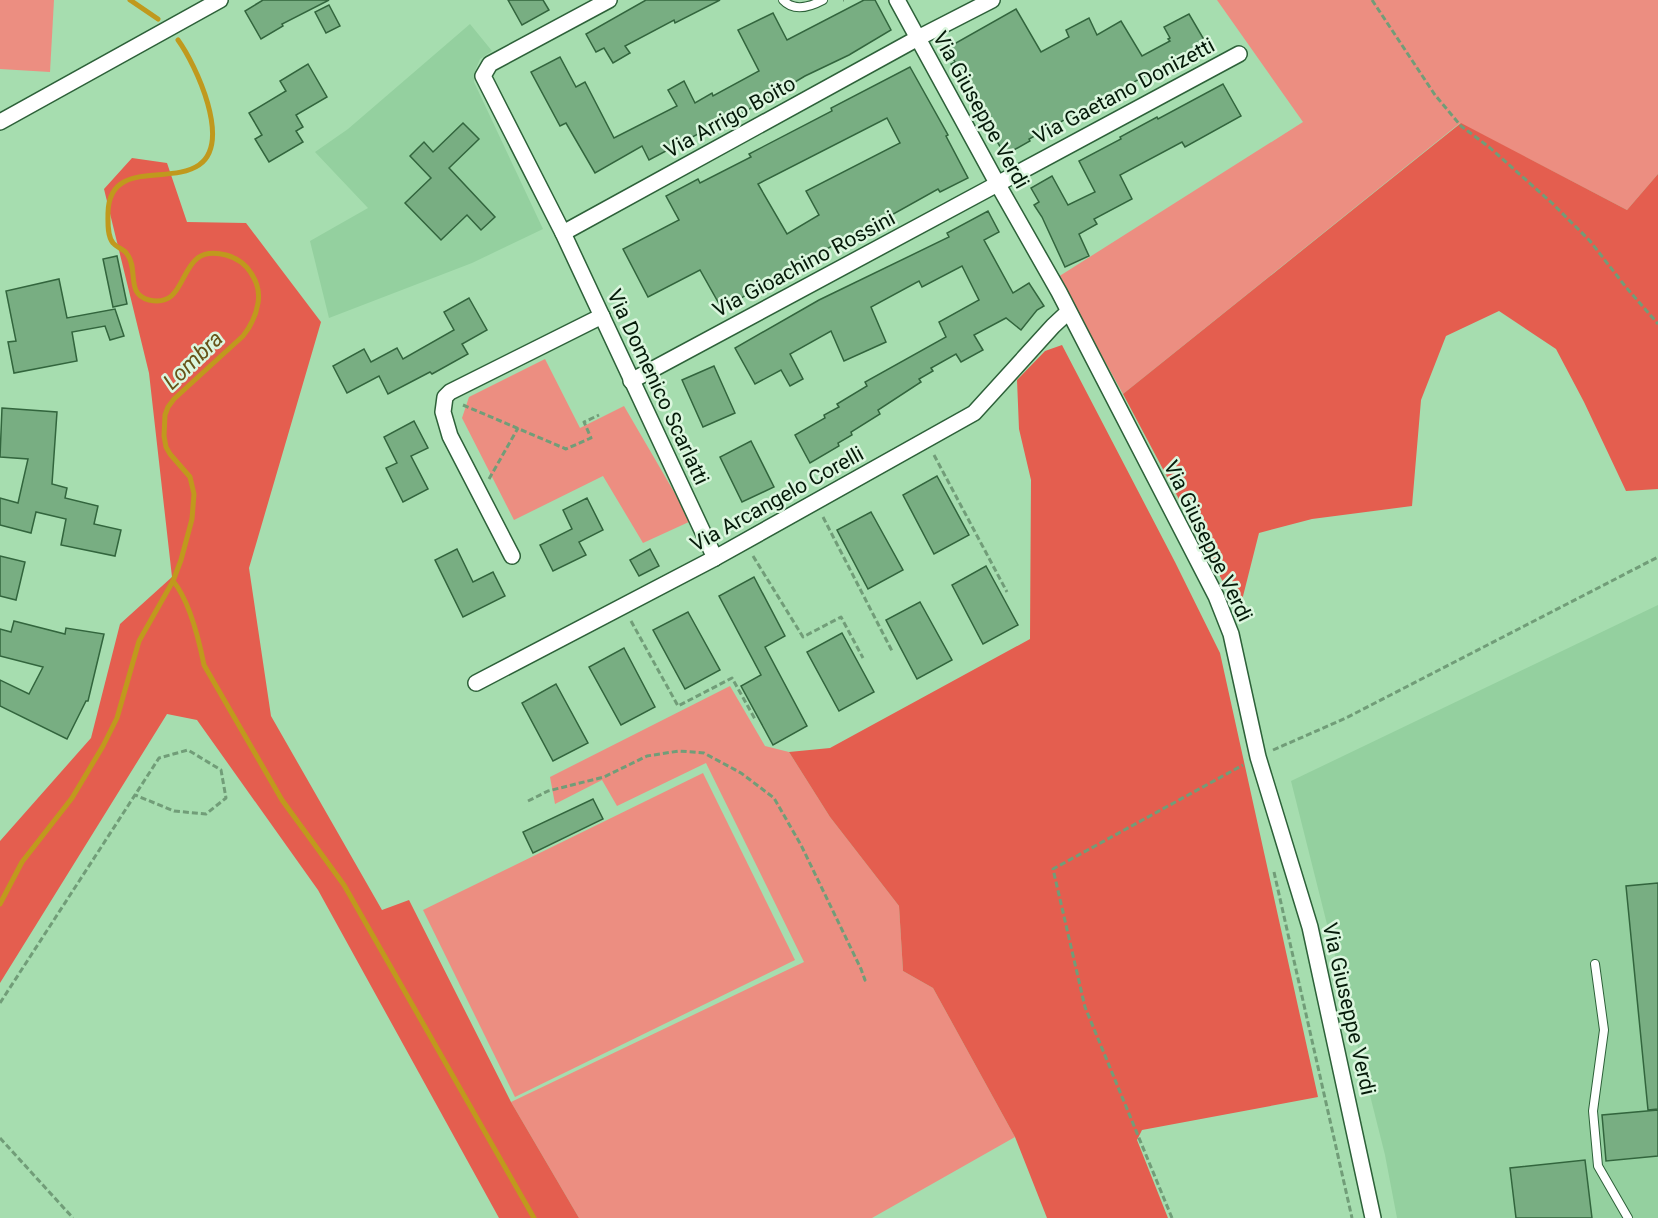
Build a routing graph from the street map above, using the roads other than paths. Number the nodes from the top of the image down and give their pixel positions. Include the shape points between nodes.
1 (220, 0) edge
2 (609, 0) edge
3 (783, 0) edge
4 (823, 0) edge
5 (897, 0) edge
6 (992, 0) edge
7 (918, 38) junction
8 (1239, 54) dead end
9 (0, 122) edge
10 (997, 183) junction
11 (563, 233) junction
12 (1068, 312) junction
13 (602, 316) junction
14 (631, 381) junction
15 (512, 556) dead end
16 (715, 558) junction
17 (476, 683) dead end
18 (1595, 964) dead end
19 (1373, 1218) edge
20 (1628, 1218) edge

1 - 9 street
2 - 11 street, Via Domenico Scarlatti via 490,64 483,76
3 - 4 lane via 792,7 809,8
5 - 7 street, Via Giuseppe Verdi
6 - 7 street, Via Arrigo Boito
7 - 10 street, Via Giuseppe Verdi
7 - 11 street, Via Arrigo Boito
8 - 10 street, Via Gaetano Donizetti
10 - 12 street, Via Giuseppe Verdi
10 - 14 street, Via Gioachino Rossini
11 - 13 street, Via Domenico Scarlatti
12 - 16 street, Via Arcangelo Corelli via 974,413
12 - 19 street, Via Giuseppe Verdi via 1216,596 1231,634 1258,758 1310,927
13 - 14 street, Via Domenico Scarlatti
13 - 15 street via 445,397 443,412 450,436
14 - 16 street, Via Domenico Scarlatti
16 - 17 street, Via Arcangelo Corelli
18 - 20 lane via 1604,1030 1593,1111 1598,1166

